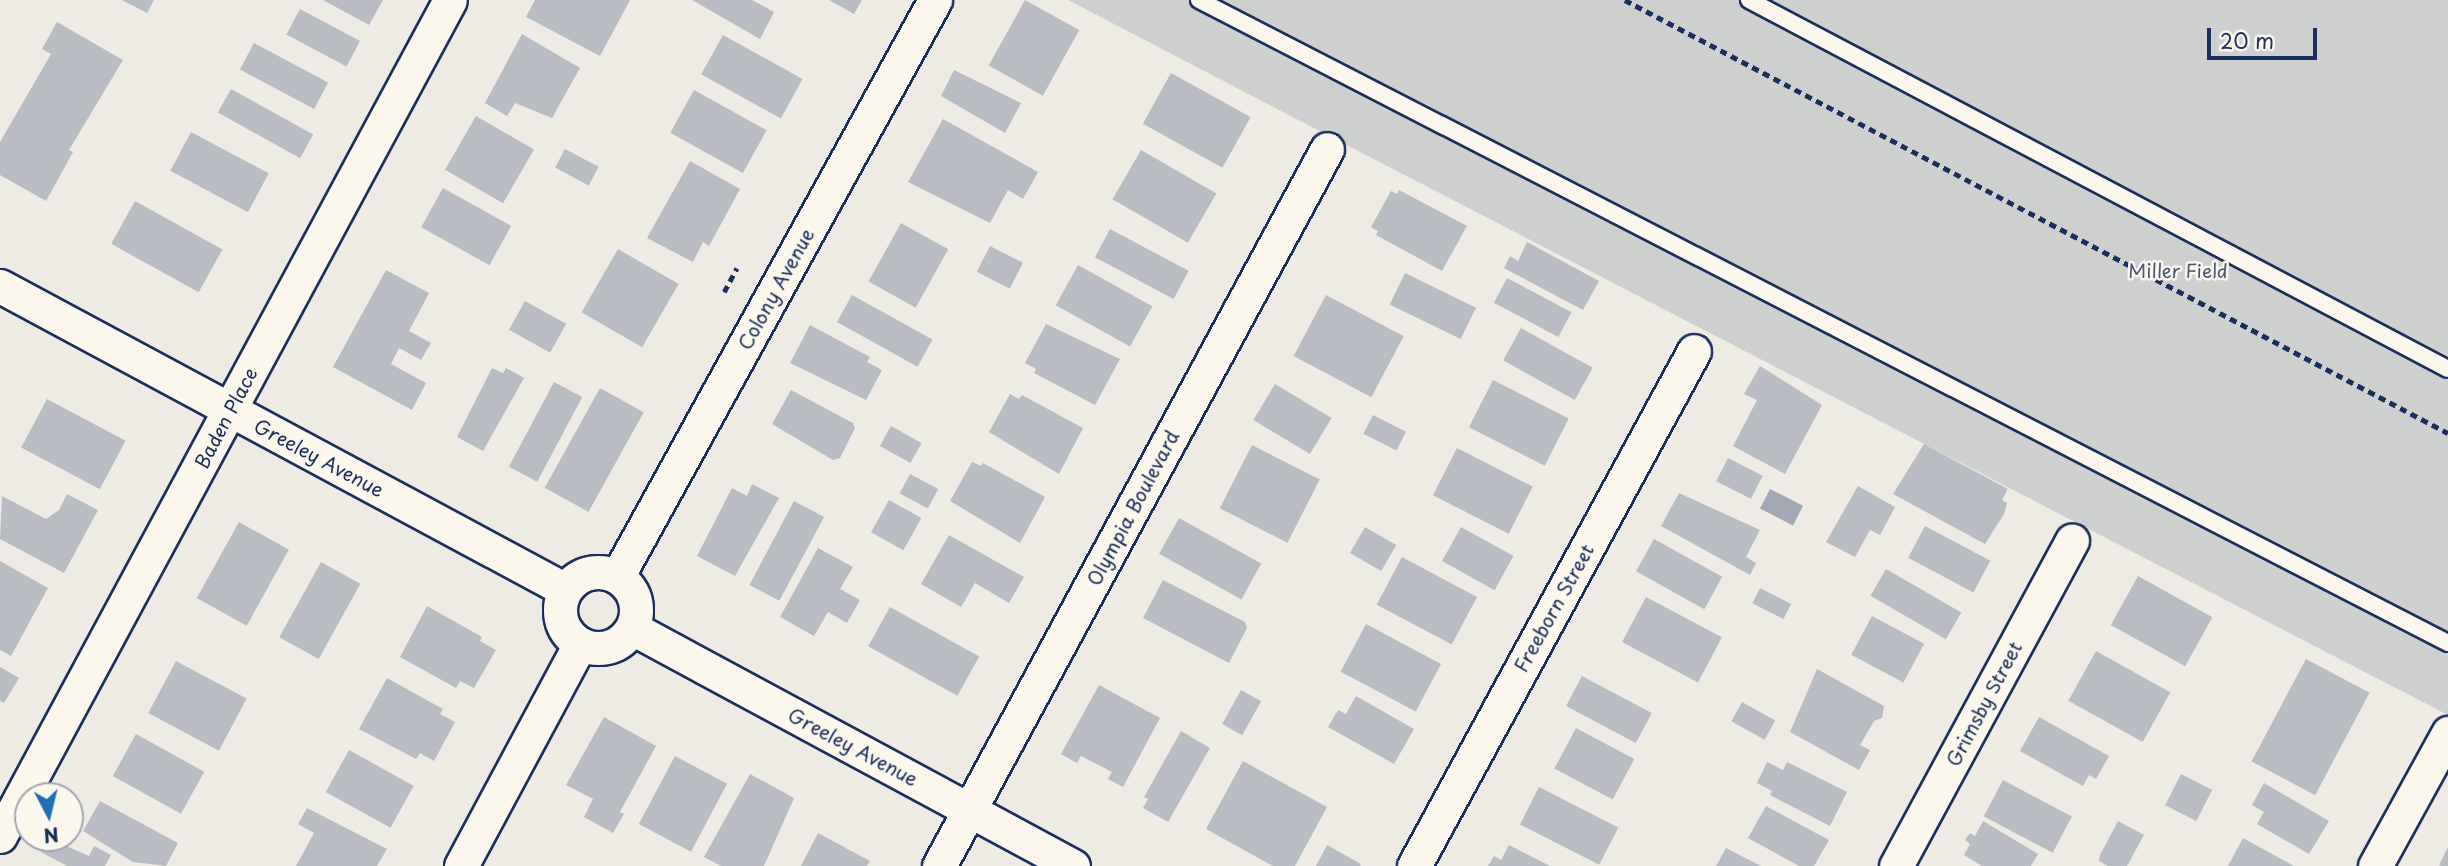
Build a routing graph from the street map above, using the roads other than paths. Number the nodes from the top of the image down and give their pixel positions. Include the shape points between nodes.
1 (450, 0) edge
2 (935, 0) edge
3 (1199, 0) edge
4 (1749, 0) edge
5 (1327, 149) dead end
6 (0, 286) edge
7 (1694, 351) dead end
8 (2448, 369) edge
9 (231, 410) junction
10 (2072, 541) dead end
11 (617, 578) junction
12 (564, 589) junction
13 (632, 628) junction
14 (2448, 643) edge
15 (580, 644) junction
16 (2448, 733) edge
17 (970, 810) junction
18 (0, 836) edge
19 (461, 866) edge
20 (939, 866) edge
21 (1073, 866) edge
22 (1414, 866) edge
23 (1896, 866) edge
24 (2375, 866) edge

1 - 9 street, Baden Place
2 - 11 street, Colony Avenue
3 - 14 lane
4 - 8 lane
5 - 17 street, Olympia Boulevard
6 - 9 street, Greeley Avenue
7 - 22 street, Freeborn Street
9 - 12 street, Greeley Avenue
9 - 18 street, Baden Place
10 - 23 street, Grimsby Street
11 - 12 street via 589,573
11 - 13 street via 625,583 636,604
12 - 15 street via 559,612 562,625
13 - 15 street via 615,645 591,648
13 - 17 street, Greeley Avenue
15 - 19 street
16 - 24 street
17 - 20 street, Olympia Boulevard
17 - 21 street, Greeley Avenue

